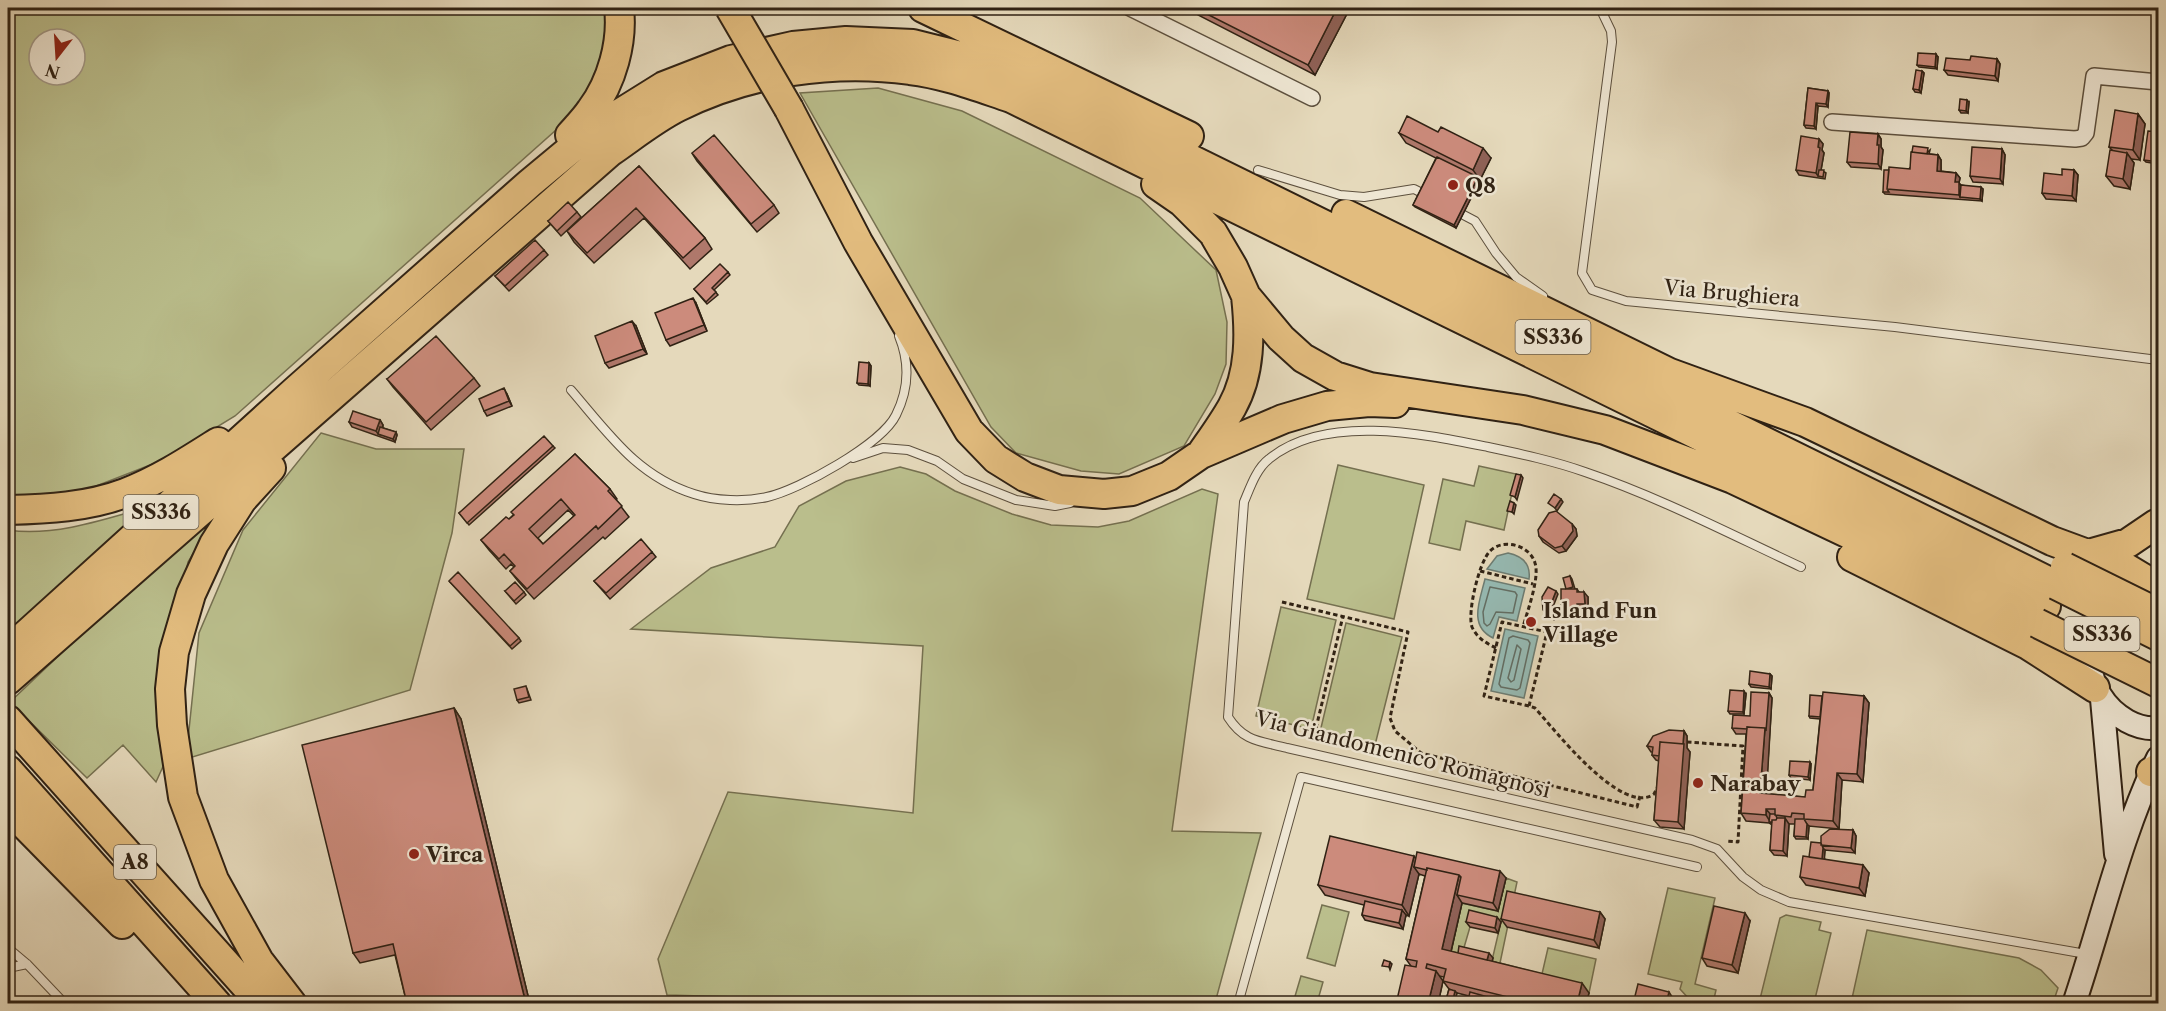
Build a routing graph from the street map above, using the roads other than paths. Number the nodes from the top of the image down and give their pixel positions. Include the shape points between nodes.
1 (619, 8) edge
2 (730, 8) edge
3 (923, 8) edge
4 (1130, 8) edge
5 (1600, 8) edge
6 (2158, 82) edge
7 (1312, 98) dead end
8 (1832, 122) dead end
9 (1086, 135) junction
10 (1257, 170) junction
11 (530, 183) junction
12 (1434, 200) edge
13 (1444, 205) edge
14 (858, 242) junction
15 (1246, 296) junction
16 (1551, 302) dead end
17 (886, 307) dead end
18 (1560, 309) dead end
19 (896, 328) dead end
20 (1605, 340) junction
21 (388, 345) junction
22 (2158, 360) edge
23 (571, 390) dead end
24 (295, 391) junction
25 (1490, 405) junction
26 (1605, 430) junction
27 (1201, 454) junction
28 (846, 460) junction
29 (1104, 494) junction
30 (8, 510) edge
31 (2157, 521) edge
32 (1801, 567) dead end
33 (2128, 569) junction
34 (2059, 587) junction
35 (2158, 587) edge
36 (2158, 594) edge
37 (2158, 613) edge
38 (2101, 623) junction
39 (2158, 636) edge
40 (24, 645) edge
41 (2158, 661) edge
42 (8, 680) edge
43 (2158, 683) edge
44 (2098, 694) junction
45 (8, 720) edge
46 (2158, 728) edge
47 (2156, 766) edge
48 (8, 770) edge
49 (8, 808) edge
50 (2116, 861) junction
51 (1696, 867) dead end
52 (8, 948) edge
53 (2090, 955) junction
54 (27, 964) junction
55 (8, 968) edge
56 (195, 979) junction
57 (64, 1004) edge
58 (217, 1004) edge
59 (262, 1004) edge
60 (292, 1004) edge
61 (1238, 1004) edge
62 (2074, 1004) edge

1 - 11 highway via 619,39 605,86 592,109
2 - 14 highway, bridge via 789,109
3 - 10 highway
4 - 7 street
5 - 22 lane, Via Brughiera via 1612,42 1581,273 1592,290 1626,301 1895,327
6 - 8 street via 2094,76 2086,133 2075,140
9 - 15 highway via 1182,202 1213,233
9 - 21 highway via 1011,98 960,80 910,70 847,66 797,70 736,84 678,107 610,152
9 - 34 highway, SS336
10 - 12 lane via 1340,195 1364,197 1414,189
10 - 20 highway
11 - 24 highway
11 - 34 highway, SS336 via 595,129 664,86 731,60 793,46 846,41 913,45 965,57 1020,75
13 - 16 lane via 1475,221 1516,277
14 - 17 lane
14 - 29 highway via 975,438 996,459 1025,477 1059,490
15 - 25 highway via 1303,358 1335,376 1370,387
15 - 27 highway via 1249,349 1244,376 1233,405
18 - 20 lane
19 - 28 lane via 908,368 906,392 895,418
20 - 34 highway
21 - 40 highway
21 - 60 highway via 242,500 214,544 191,594 174,652 172,725 183,797 214,880 259,961
23 - 28 lane via 640,466 665,484 697,496 728,500 767,497 804,483
24 - 30 highway, SS336 via 180,466 124,493 47,509
24 - 40 highway, SS336
25 - 26 highway
25 - 27 highway via 1369,402 1327,406 1283,419
26 - 34 highway via 1734,479
26 - 44 highway via 1645,454 2028,645
27 - 29 highway via 1170,476 1132,491
28 - 29 lane via 883,448 908,450 937,461 988,490 1016,500 1055,506
31 - 33 main road
31 - 34 highway
32 - 53 lane, Via Giandomenico Romagnosi via 1584,471 1518,453 1430,435 1382,430 1319,436 1286,447 1267,461 1254,478 1244,502 1228,717 1237,731 1252,739 1692,840 1717,849 1743,877 1761,890 1790,902
33 - 34 highway
33 - 35 highway
33 - 38 main road
34 - 37 highway, bridge
34 - 39 highway, SS336, bridge
34 - 41 highway, SS336
34 - 43 highway, bridge
36 - 38 main road via 2132,598
38 - 44 main road via 2090,655
40 - 42 highway
44 - 46 main road via 2116,714 2134,724
44 - 50 main road
45 - 59 highway, A8
47 - 50 main road
48 - 56 highway, A8
49 - 56 highway via 123,926
50 - 53 main road
51 - 61 lane via 1301,777
52 - 54 lane
53 - 62 main road
54 - 55 lane
54 - 57 lane
56 - 58 highway, A8

